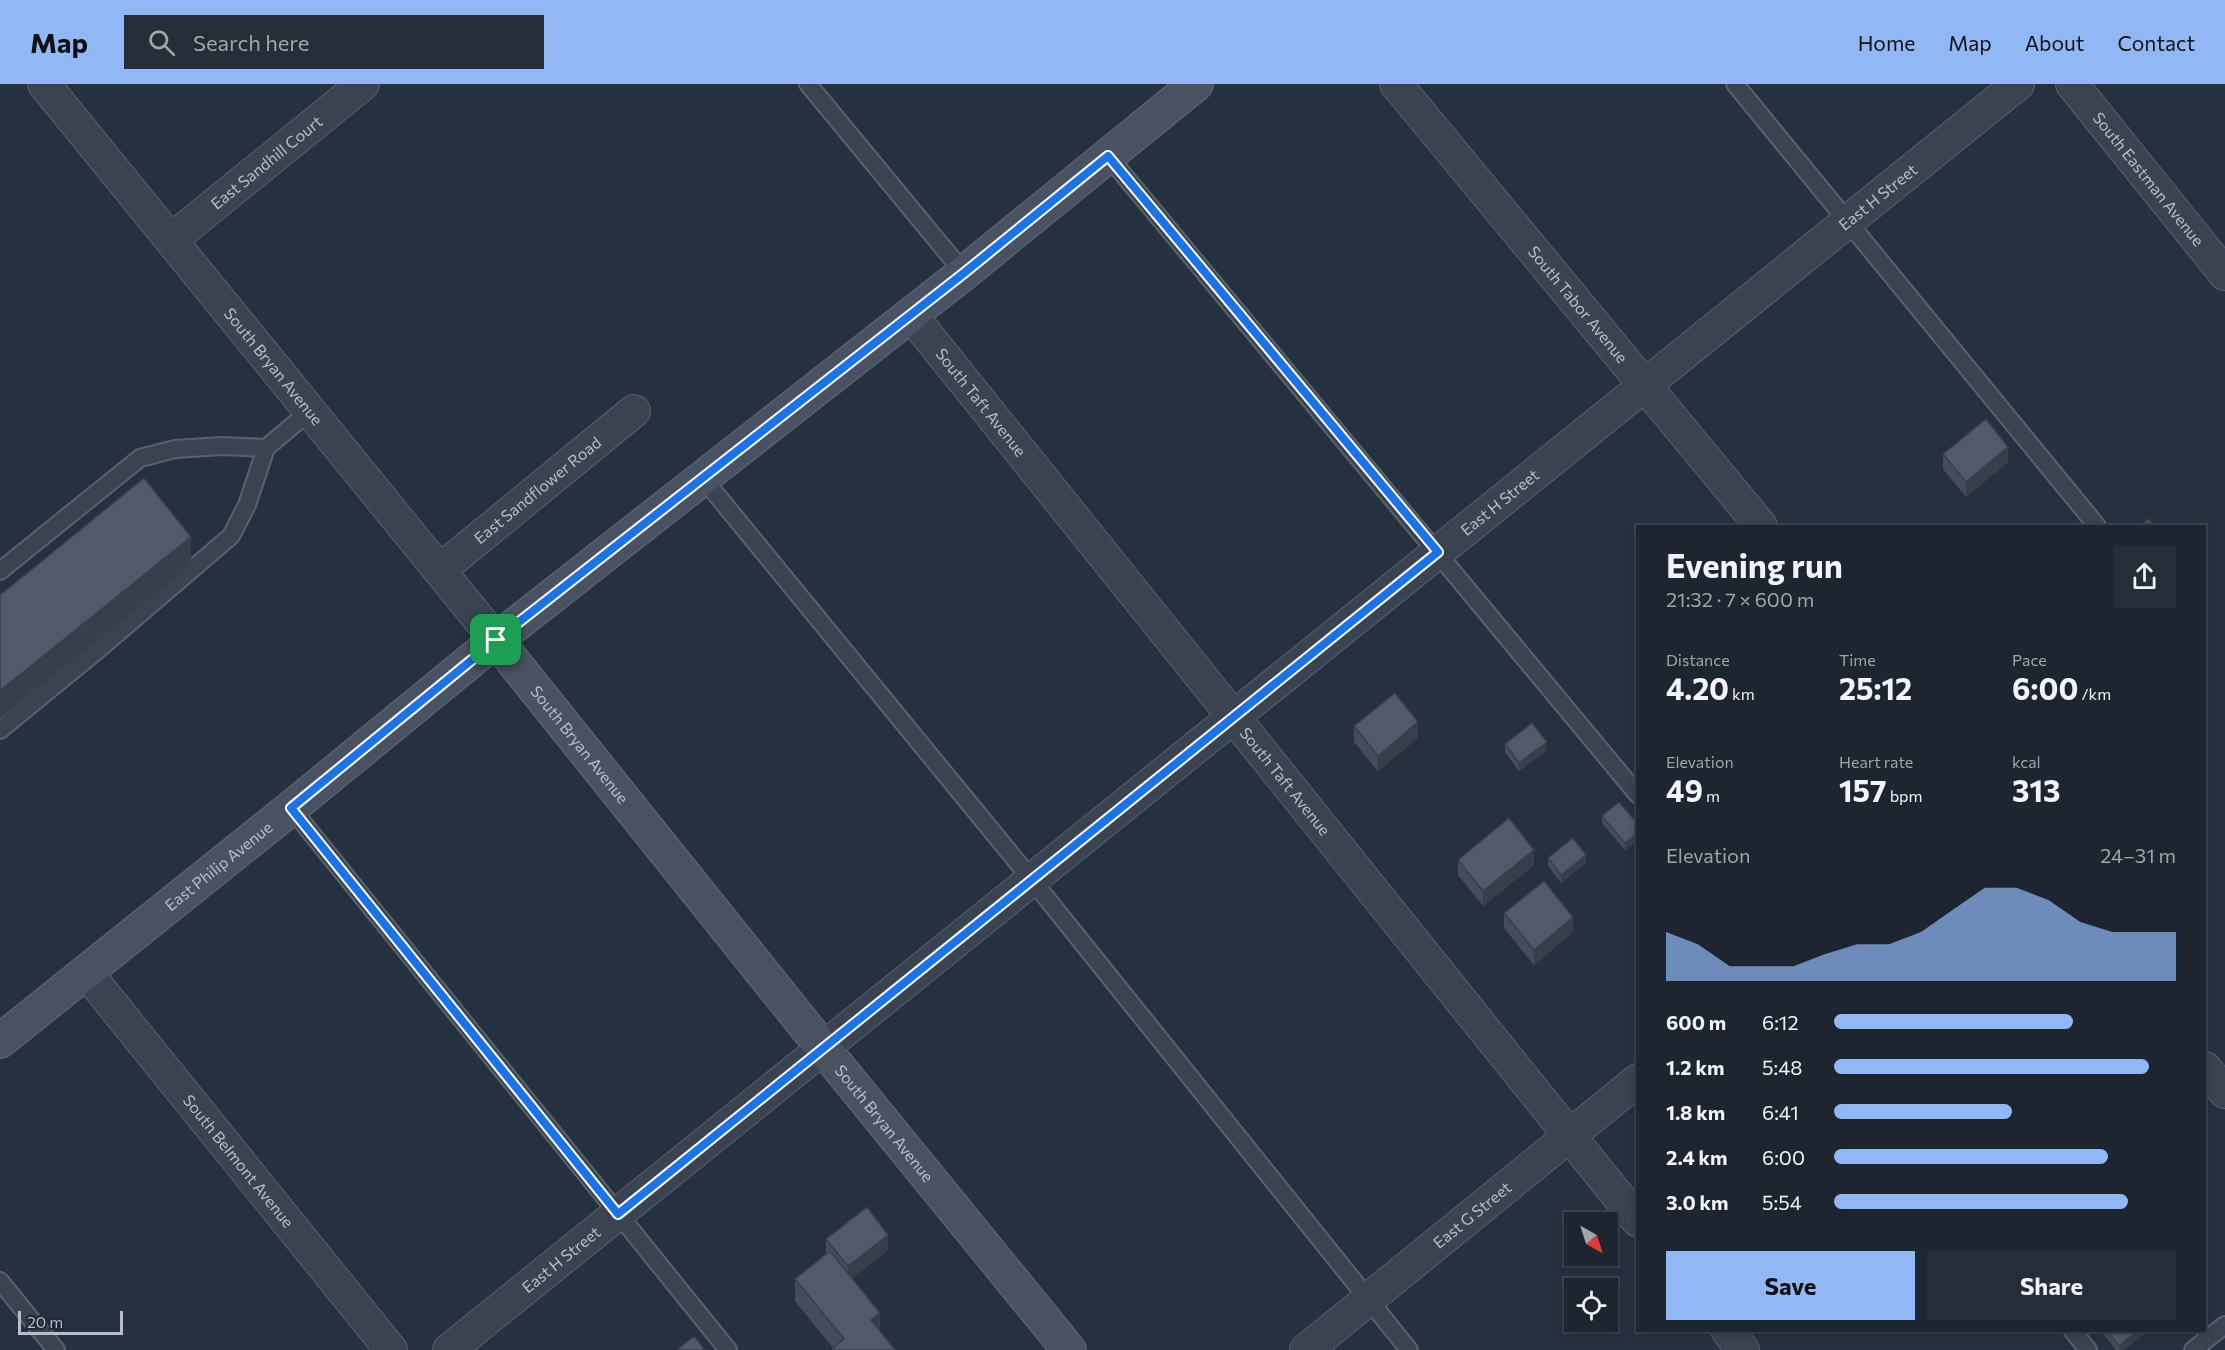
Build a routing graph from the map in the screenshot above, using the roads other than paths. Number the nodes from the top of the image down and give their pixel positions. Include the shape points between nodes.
1 (44, 84) edge
2 (363, 84) edge
3 (808, 84) edge
4 (1196, 84) edge
5 (1396, 84) edge
6 (1735, 84) edge
7 (2018, 84) edge
8 (2072, 84) edge
9 (1108, 156) junction
10 (1848, 222) junction
11 (171, 240) junction
12 (964, 273) junction
13 (2225, 274) edge
14 (911, 315) junction
15 (1645, 385) junction
16 (310, 411) junction
17 (634, 411) dead end
18 (266, 448) junction
19 (702, 477) junction
20 (1760, 525) edge
21 (2096, 525) edge
22 (1438, 552) junction
23 (440, 570) junction
24 (0, 571) edge
25 (496, 640) junction
26 (1234, 716) junction
27 (0, 730) edge
28 (1636, 793) edge
29 (291, 808) junction
30 (1032, 880) junction
31 (86, 972) junction
32 (0, 1041) edge
33 (824, 1048) junction
34 (2206, 1069) edge
35 (1636, 1082) edge
36 (2225, 1092) edge
37 (1569, 1136) junction
38 (618, 1214) junction
39 (1636, 1219) edge
40 (0, 1281) edge
41 (1367, 1300) junction
42 (2225, 1325) edge
43 (1729, 1332) edge
44 (2074, 1332) edge
45 (56, 1350) edge
46 (391, 1350) edge
47 (449, 1350) edge
48 (728, 1350) edge
49 (1069, 1350) edge
50 (1306, 1350) edge
51 (1409, 1350) edge
52 (1743, 1350) edge
53 (2088, 1350) edge
54 (2193, 1350) edge

1 - 11 street, South Bryan Avenue
2 - 11 street, East Sandhill Court
3 - 12 lane
4 - 9 main road, East Philip Avenue
5 - 15 street, South Tabor Avenue
6 - 10 lane
7 - 10 street, East H Street
8 - 13 street, South Eastman Avenue
9 - 12 main road, East Philip Avenue
9 - 22 lane
10 - 15 street, East H Street
10 - 21 lane
11 - 16 street, South Bryan Avenue
12 - 14 main road, East Philip Avenue
14 - 19 main road, East Philip Avenue
14 - 26 street, South Taft Avenue
15 - 20 street, South Tabor Avenue
15 - 22 street, East H Street
16 - 18 lane
16 - 23 street, South Bryan Avenue
17 - 23 street, East Sandflower Road
18 - 24 lane via 175,449 140,458
18 - 27 lane via 247,505 231,536
19 - 25 main road, East Philip Avenue
19 - 30 lane
22 - 26 street, East H Street
22 - 28 lane
23 - 25 street, South Bryan Avenue
25 - 29 main road, East Philip Avenue
25 - 33 main road, South Bryan Avenue
26 - 30 street, East H Street
26 - 37 street, South Taft Avenue
29 - 31 main road, East Philip Avenue
29 - 38 lane
30 - 33 street, East H Street
30 - 41 lane
31 - 32 main road, East Philip Avenue
31 - 46 street, South Belmont Avenue
33 - 38 street, East H Street
33 - 49 main road, South Bryan Avenue
34 - 36 street
35 - 37 street, East G Street
37 - 39 street, South Taft Avenue
37 - 41 street, East G Street
38 - 47 street, East H Street
38 - 48 lane
40 - 45 lane
41 - 50 street, East G Street
41 - 51 lane
42 - 54 lane
43 - 52 street
44 - 53 lane

